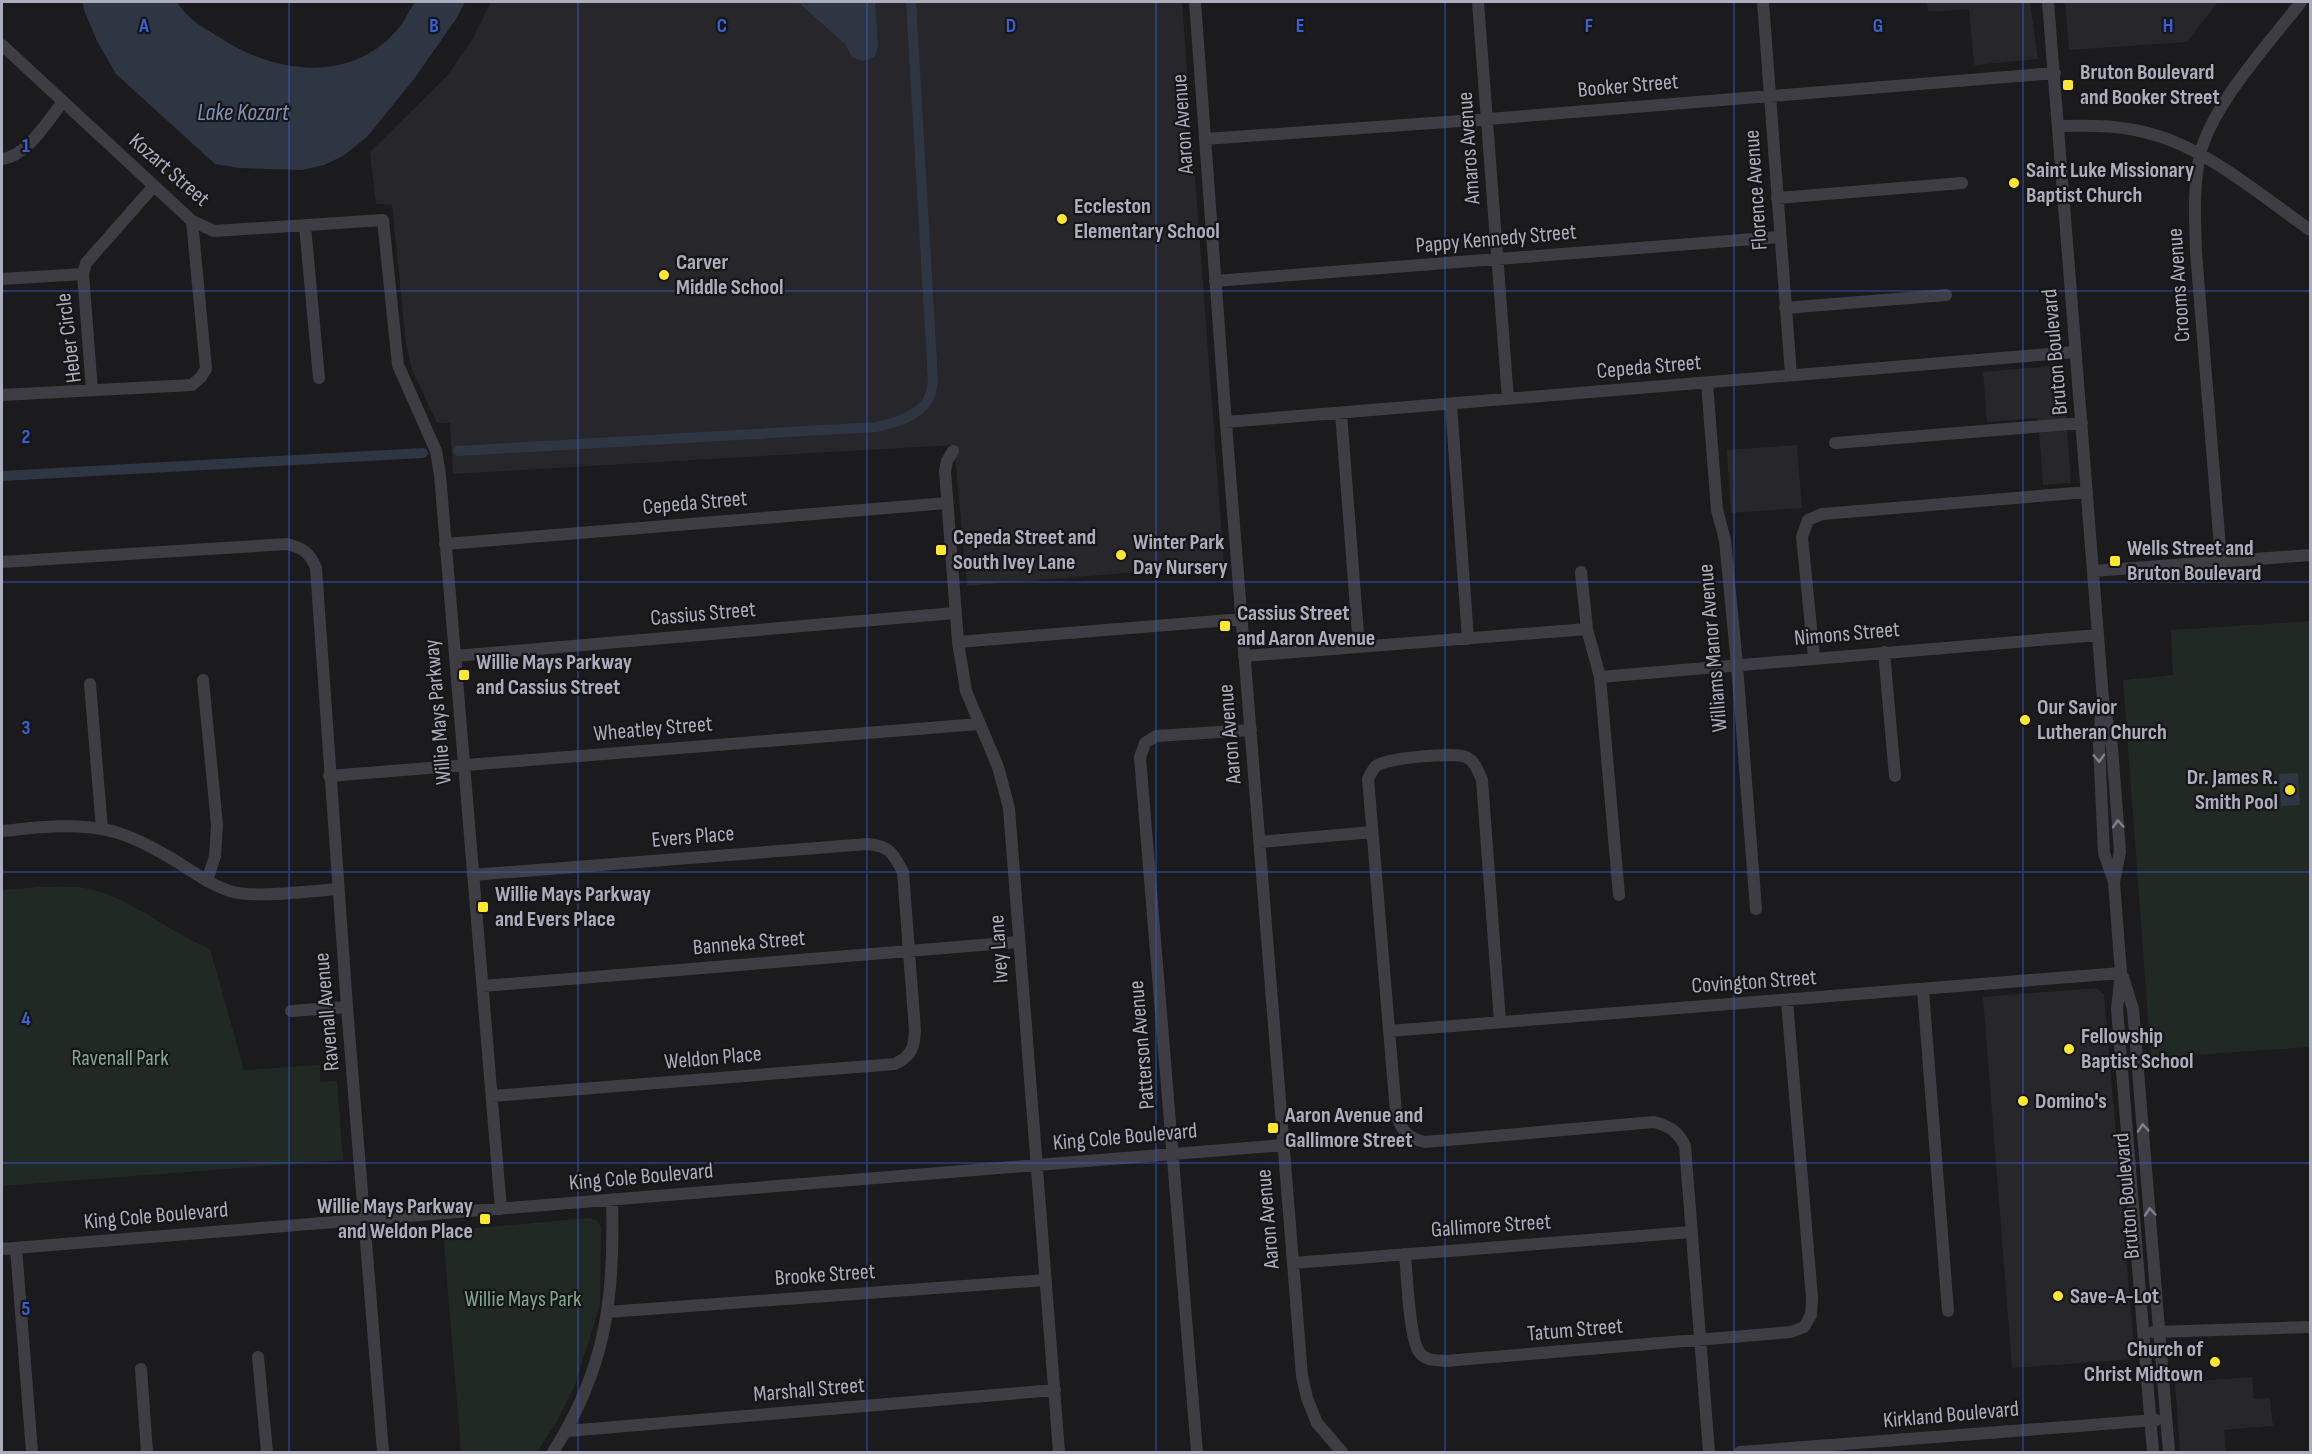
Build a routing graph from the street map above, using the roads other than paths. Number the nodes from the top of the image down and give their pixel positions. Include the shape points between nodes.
1 (1195, 2) edge
2 (1478, 2) edge
3 (1763, 2) edge
4 (2048, 2) edge
5 (2301, 2) edge
6 (2, 45) edge
7 (2055, 73) junction
8 (1771, 96) junction
9 (62, 103) junction
10 (1488, 119) junction
11 (2058, 126) junction
12 (1205, 140) junction
13 (2200, 154) junction
14 (2, 159) edge
15 (1962, 183) dead end
16 (153, 187) junction
17 (1777, 198) junction
18 (383, 220) joint
19 (192, 222) junction
20 (305, 226) junction
21 (2310, 230) edge
22 (1780, 237) junction
23 (1497, 260) junction
24 (83, 274) junction
25 (2, 279) edge
26 (1215, 281) junction
27 (1946, 295) dead end
28 (1785, 308) junction
29 (2075, 352) junction
30 (1791, 375) junction
31 (319, 378) dead end
32 (1707, 383) junction
33 (92, 390) junction
34 (2, 395) edge
35 (1508, 399) junction
36 (1451, 404) junction
37 (1341, 413) junction
38 (1226, 422) junction
39 (2082, 423) junction
40 (1835, 443) dead end
41 (953, 451) dead end
42 (2087, 492) junction
43 (947, 503) junction
44 (445, 544) junction
45 (2310, 555) edge
46 (2221, 560) junction
47 (2, 562) edge
48 (2093, 571) junction
49 (1581, 572) dead end
50 (955, 614) junction
51 (1242, 619) junction
52 (1587, 629) junction
53 (2098, 635) junction
54 (1468, 639) junction
55 (958, 642) junction
56 (1359, 647) junction
57 (1884, 652) junction
58 (455, 656) junction
59 (1244, 656) junction
60 (1814, 658) junction
61 (1737, 665) junction
62 (1600, 677) junction
63 (203, 680) dead end
64 (90, 684) dead end
65 (979, 724) junction
66 (1251, 729) junction
67 (464, 765) junction
68 (329, 776) junction
69 (1895, 776) dead end
70 (102, 829) junction
71 (2, 831) edge
72 (1372, 832) junction
73 (1260, 842) junction
74 (473, 875) junction
75 (207, 881) junction
76 (338, 890) junction
77 (1619, 895) dead end
78 (1756, 909) dead end
79 (1019, 942) junction
80 (909, 951) junction
81 (2121, 973) junction
82 (483, 986) junction
83 (1923, 990) junction
84 (1787, 1001) junction
85 (347, 1007) junction
86 (291, 1011) dead end
87 (1500, 1022) junction
88 (1389, 1031) junction
89 (492, 1096) junction
90 (2140, 1100) junction
91 (2124, 1102) junction
92 (1284, 1145) junction
93 (1172, 1154) junction
94 (1037, 1165) junction
95 (2148, 1186) junction
96 (2131, 1188) junction
97 (612, 1200) junction
98 (501, 1209) junction
99 (365, 1220) junction
100 (1692, 1232) junction
101 (16, 1248) junction
102 (2, 1250) edge
103 (1405, 1254) junction
104 (1293, 1263) junction
105 (1046, 1280) junction
106 (1948, 1311) dead end
107 (608, 1312) junction
108 (2310, 1327) edge
109 (2160, 1332) junction
110 (2143, 1333) junction
111 (1700, 1341) junction
112 (258, 1357) dead end
113 (141, 1369) dead end
114 (1054, 1390) junction
115 (2166, 1419) junction
116 (2150, 1420) junction
117 (567, 1431) junction
118 (32, 1452) edge
119 (147, 1452) edge
120 (267, 1452) edge
121 (383, 1452) edge
122 (553, 1452) edge
123 (1059, 1452) edge
124 (1197, 1452) edge
125 (1342, 1452) edge
126 (1708, 1452) edge
127 (1740, 1452) edge
128 (2152, 1452) edge
129 (2169, 1452) edge

1 - 12 street, Aaron Avenue
2 - 10 street, Amaros Avenue
3 - 8 street, Florence Avenue
4 - 7 street, Bruton Boulevard
5 - 13 street, Crooms Avenue via 2237,84 2217,115
6 - 9 street, Kozart Street
7 - 8 street, Booker Street
7 - 11 street, Bruton Boulevard
8 - 10 street, Booker Street
8 - 17 street, Florence Avenue
9 - 14 street via 21,152
9 - 16 street, Kozart Street
10 - 12 street, Booker Street
10 - 23 street, Amaros Avenue
11 - 13 street via 2129,129 2160,136
11 - 29 street, Bruton Boulevard
12 - 26 street, Aaron Avenue
13 - 21 street
13 - 46 street, Crooms Avenue via 2196,252
15 - 17 street
16 - 19 street, Kozart Street
16 - 24 street, Heber Circle via 86,263
17 - 22 street, Florence Avenue
18 - 20 street, Kozart Street
18 - 44 street, Willie Mays Parkway via 398,365 436,451
19 - 20 street, Kozart Street via 214,231
19 - 33 street, Heber Circle via 206,369 201,378 192,385
20 - 31 street
22 - 23 street, Pappy Kennedy Street
22 - 28 street, Florence Avenue
23 - 26 street, Pappy Kennedy Street
23 - 35 street, Amaros Avenue
24 - 25 street
24 - 33 street, Heber Circle
26 - 38 street, Aaron Avenue
27 - 28 street
28 - 30 street, Florence Avenue
29 - 30 street, Cepeda Street
29 - 39 street, Bruton Boulevard
30 - 32 street, Cepeda Street
32 - 35 street, Cepeda Street
32 - 61 street, Williams Manor Avenue via 1717,510 1725,540
33 - 34 street
35 - 36 street, Cepeda Street
36 - 37 street, Cepeda Street
36 - 54 street
37 - 38 street, Cepeda Street
37 - 56 street
38 - 51 street, Aaron Avenue
39 - 40 street
39 - 42 street, Bruton Boulevard
41 - 43 street, Ivey Lane via 945,471
42 - 48 street, Bruton Boulevard
42 - 60 street via 1822,514 1808,519 1802,537
43 - 44 street, Cepeda Street
43 - 50 street, Ivey Lane
44 - 58 street, Willie Mays Parkway
45 - 46 street
46 - 48 street
47 - 68 street, Ravenall Avenue via 287,544 302,548 316,568
48 - 53 street, Bruton Boulevard
49 - 52 street
50 - 55 street, Ivey Lane
50 - 58 street, Cassius Street
51 - 55 street
51 - 59 street, Aaron Avenue
52 - 54 street
52 - 62 street
53 - 57 street, Nimons Street
53 - 81 street, Bruton Boulevard via 2103,699 2099,745 2104,854 2114,882
54 - 56 street
55 - 65 street, Ivey Lane via 966,691
56 - 59 street
57 - 60 street, Nimons Street
57 - 69 street
58 - 67 street, Willie Mays Parkway
59 - 66 street, Aaron Avenue
60 - 61 street, Nimons Street
61 - 62 street, Nimons Street
61 - 78 street, Williams Manor Avenue
62 - 77 street
63 - 75 street via 217,825 215,856
64 - 70 street
65 - 67 street, Wheatley Street
65 - 79 street, Ivey Lane via 998,767 1009,808
66 - 73 street, Aaron Avenue
66 - 93 street, Patterson Avenue via 1156,736 1145,742 1140,758
67 - 68 street, Wheatley Street
67 - 74 street, Willie Mays Parkway
68 - 76 street, Ravenall Avenue
70 - 71 street via 55,826
70 - 75 street via 135,838
72 - 73 street
72 - 87 street via 1368,778 1376,766 1390,761 1455,755 1467,758 1477,767 1482,780
72 - 88 street
73 - 92 street, Aaron Avenue
74 - 80 street, Evers Place via 868,844 885,846 903,872
74 - 82 street, Willie Mays Parkway
75 - 76 street via 234,893
76 - 85 street, Ravenall Avenue
79 - 80 street, Banneka Street
79 - 94 street, Ivey Lane
80 - 82 street, Banneka Street
80 - 89 street, Weldon Place via 914,1048 908,1058 895,1064
81 - 83 street, Covington Street
81 - 90 street, Bruton Boulevard via 2133,1009
81 - 91 street, Bruton Boulevard via 2117,1009
82 - 89 street, Willie Mays Parkway
83 - 84 street, Covington Street
83 - 106 street
84 - 87 street, Covington Street
84 - 111 street, Tatum Street via 1812,1298 1810,1315 1804,1327 1791,1332
85 - 86 street
85 - 99 street, Ravenall Avenue
87 - 88 street, Covington Street
88 - 100 street via 1396,1113 1400,1127 1412,1139 1425,1142 1654,1122 1667,1126 1679,1134 1685,1146
89 - 98 street, Willie Mays Parkway
90 - 91 street
95 -> 90 street, Bruton Boulevard
91 - 96 street, Bruton Boulevard
92 - 93 street, King Cole Boulevard
92 - 104 street, Aaron Avenue
93 - 94 street, King Cole Boulevard
93 - 124 street, Patterson Avenue
94 - 97 street, King Cole Boulevard
94 - 105 street, Ivey Lane
95 - 96 street
109 -> 95 street, Bruton Boulevard
96 - 110 street, Bruton Boulevard
97 - 98 street, King Cole Boulevard
97 - 107 street via 614,1248
98 - 99 street, King Cole Boulevard
99 - 101 street, King Cole Boulevard
99 - 121 street, Ravenall Avenue
100 - 103 street, Gallimore Street
100 - 111 street
101 - 102 street, King Cole Boulevard
101 - 118 street
103 - 104 street, Gallimore Street
103 - 111 street, Tatum Street via 1414,1337 1419,1353 1428,1359 1445,1361
104 - 125 street, Aaron Avenue via 1307,1398 1317,1423
105 - 107 street, Brooke Street
105 - 114 street, Ivey Lane
107 - 117 street via 594,1369
108 - 109 street
109 - 110 street
109 - 115 street, Bruton Boulevard
110 - 116 street, Bruton Boulevard
111 - 126 street
112 - 120 street
113 - 119 street
114 - 117 street, Marshall Street
114 - 123 street, Ivey Lane
115 - 116 street, Kirkland Boulevard
115 - 129 street, Bruton Boulevard
116 - 127 street, Kirkland Boulevard
116 - 128 street, Bruton Boulevard
117 - 122 street

